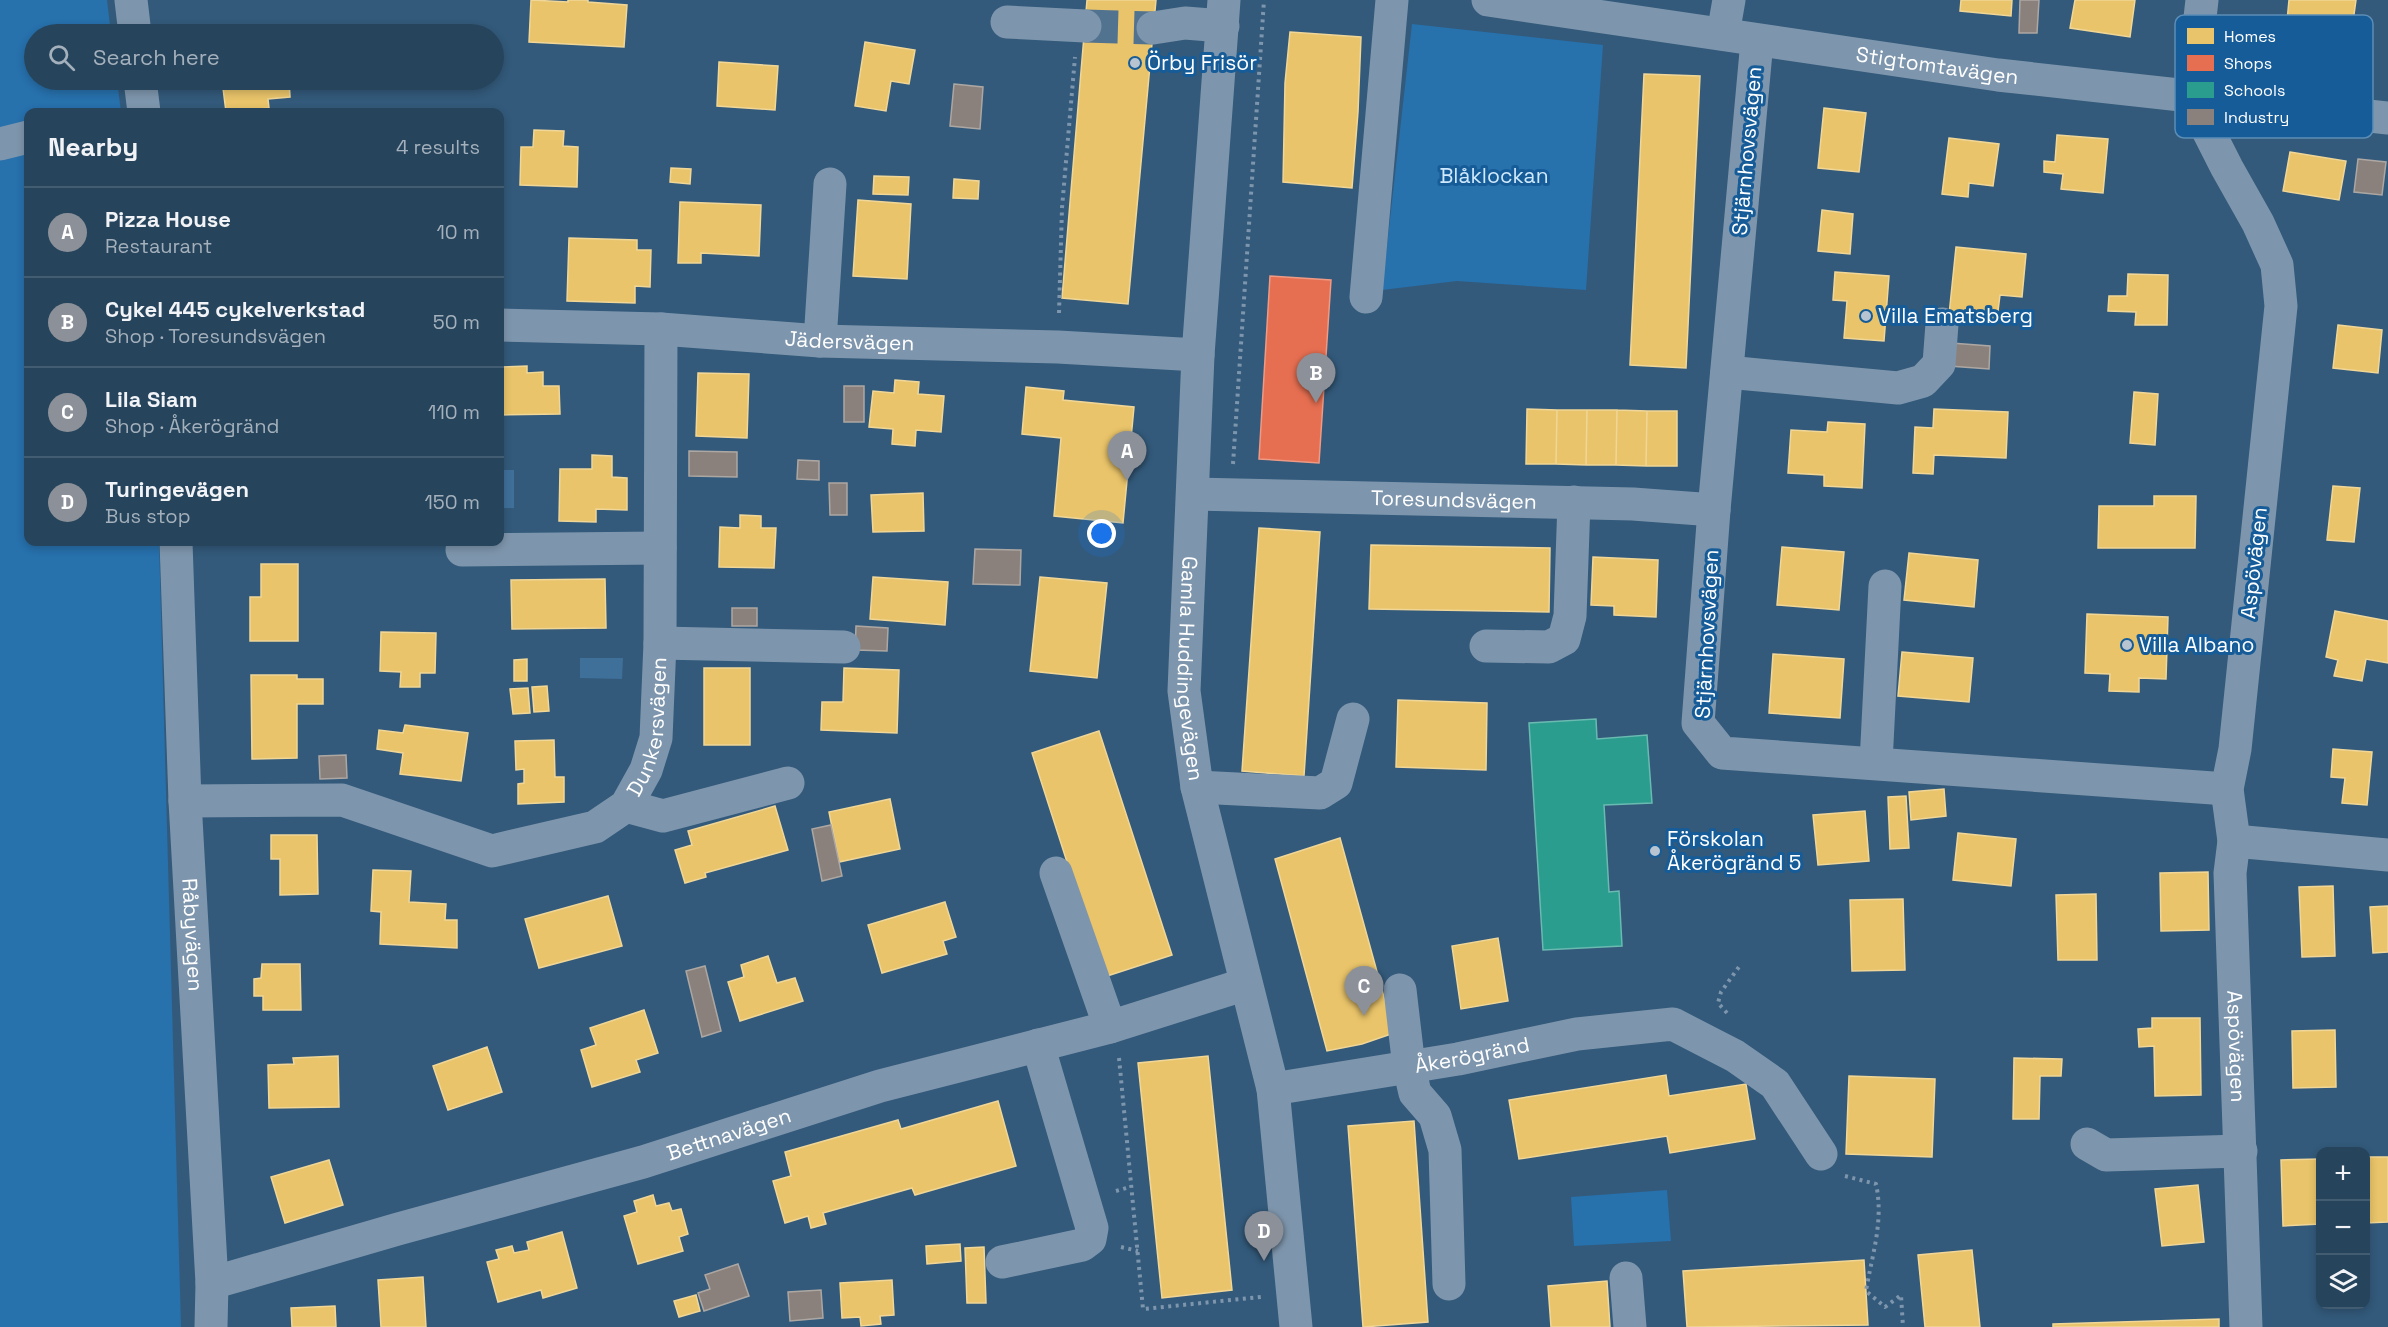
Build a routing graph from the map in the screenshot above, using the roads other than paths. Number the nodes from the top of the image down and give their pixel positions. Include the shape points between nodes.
1 (131, 0) edge
2 (1392, 0) edge
3 (1488, 0) edge
4 (1729, 0) edge
5 (2202, 0) edge
6 (1223, 13) edge
7 (2200, 15) edge
8 (1007, 22) dead end
9 (134, 24) edge
10 (1082, 26) tunnel mouth
11 (1154, 28) tunnel mouth
12 (1723, 34) junction
13 (1757, 41) junction
14 (141, 90) edge
15 (2175, 95) edge
16 (144, 108) edge
17 (2373, 116) edge
18 (2388, 118) edge
19 (24, 138) edge
20 (2212, 138) edge
21 (0, 144) edge
22 (830, 184) dead end
23 (1366, 297) dead end
24 (1942, 324) dead end
25 (504, 325) edge
26 (661, 329) junction
27 (820, 341) junction
28 (1198, 355) junction
29 (1727, 372) junction
30 (1193, 494) junction
31 (1574, 502) junction
32 (1714, 510) junction
33 (176, 546) edge
34 (660, 548) junction
35 (462, 550) dead end
36 (1885, 586) dead end
37 (660, 643) junction
38 (1486, 646) dead end
39 (844, 647) dead end
40 (1353, 719) dead end
41 (1876, 763) junction
42 (788, 783) dead end
43 (1197, 787) junction
44 (2227, 789) junction
45 (185, 801) junction
46 (626, 806) junction
47 (2234, 841) junction
48 (2388, 855) edge
49 (1056, 873) dead end
50 (1246, 984) junction
51 (1400, 990) dead end
52 (1113, 1026) junction
53 (1038, 1045) junction
54 (1409, 1067) junction
55 (1273, 1089) junction
56 (2087, 1144) dead end
57 (2241, 1151) junction
58 (1821, 1154) dead end
59 (1002, 1262) dead end
60 (1626, 1278) dead end
61 (212, 1283) junction
62 (1449, 1284) dead end
63 (211, 1327) edge
64 (1296, 1327) edge
65 (1630, 1327) edge
66 (2246, 1327) edge

1 - 9 street
2 - 23 street
3 - 12 street, Stigtomtavägen
4 - 12 street
5 - 7 street
6 - 11 street
6 - 28 street, Gamla Huddingevägen
8 - 10 street
12 - 13 street, Stigtomtavägen
13 - 15 street, Stigtomtavägen
13 - 29 street, Stjärnhovsvägen
14 - 16 street
17 - 18 street, Stigtomtavägen
19 - 21 street
20 - 44 street, Aspövägen via 2277,265 2282,306 2235,749
22 - 27 street
24 - 29 street via 1939,364 1923,381 1898,388
25 - 26 street, Jädersvägen
26 - 27 street, Jädersvägen
26 - 34 street, Dunkersvägen
27 - 28 street, Jädersvägen
28 - 30 street, Gamla Huddingevägen
29 - 32 street, Stjärnhovsvägen
30 - 31 street, Toresundsvägen
30 - 43 street, Gamla Huddingevägen via 1184,691
31 - 32 street, Toresundsvägen
31 - 38 street via 1570,616 1564,639 1549,647
32 - 41 street, Stjärnhovsvägen via 1698,723 1722,753
33 - 45 street, Råbyvägen
34 - 35 street
34 - 37 street, Dunkersvägen
36 - 41 street
37 - 39 street
37 - 46 street, Dunkersvägen via 656,738 646,770
40 - 43 street via 1335,783 1320,793
41 - 44 street, Stjärnhovsvägen
42 - 46 street via 663,816
43 - 50 street, Gamla Huddingevägen
44 - 47 street, Aspövägen
45 - 46 street, Dunkersvägen via 342,800 492,851 595,827
45 - 61 street, Råbyvägen
47 - 48 street
47 - 57 street, Aspövägen via 2230,873
49 - 52 street
50 - 52 street, Bettnavägen
50 - 55 street, Gamla Huddingevägen
51 - 54 street
52 - 53 street, Bettnavägen
53 - 59 street via 1092,1228 1090,1239 1082,1245
53 - 61 street, Bettnavägen via 880,1086 642,1162
54 - 55 street, Åkerögränd
54 - 58 street, Åkerögränd via 1577,1034 1673,1024 1735,1056 1775,1084
54 - 62 street via 1415,1093 1435,1116 1445,1150
55 - 64 street, Gamla Huddingevägen
56 - 57 street via 2106,1155
57 - 66 street, Aspövägen
60 - 65 street
61 - 63 street, Råbyvägen

